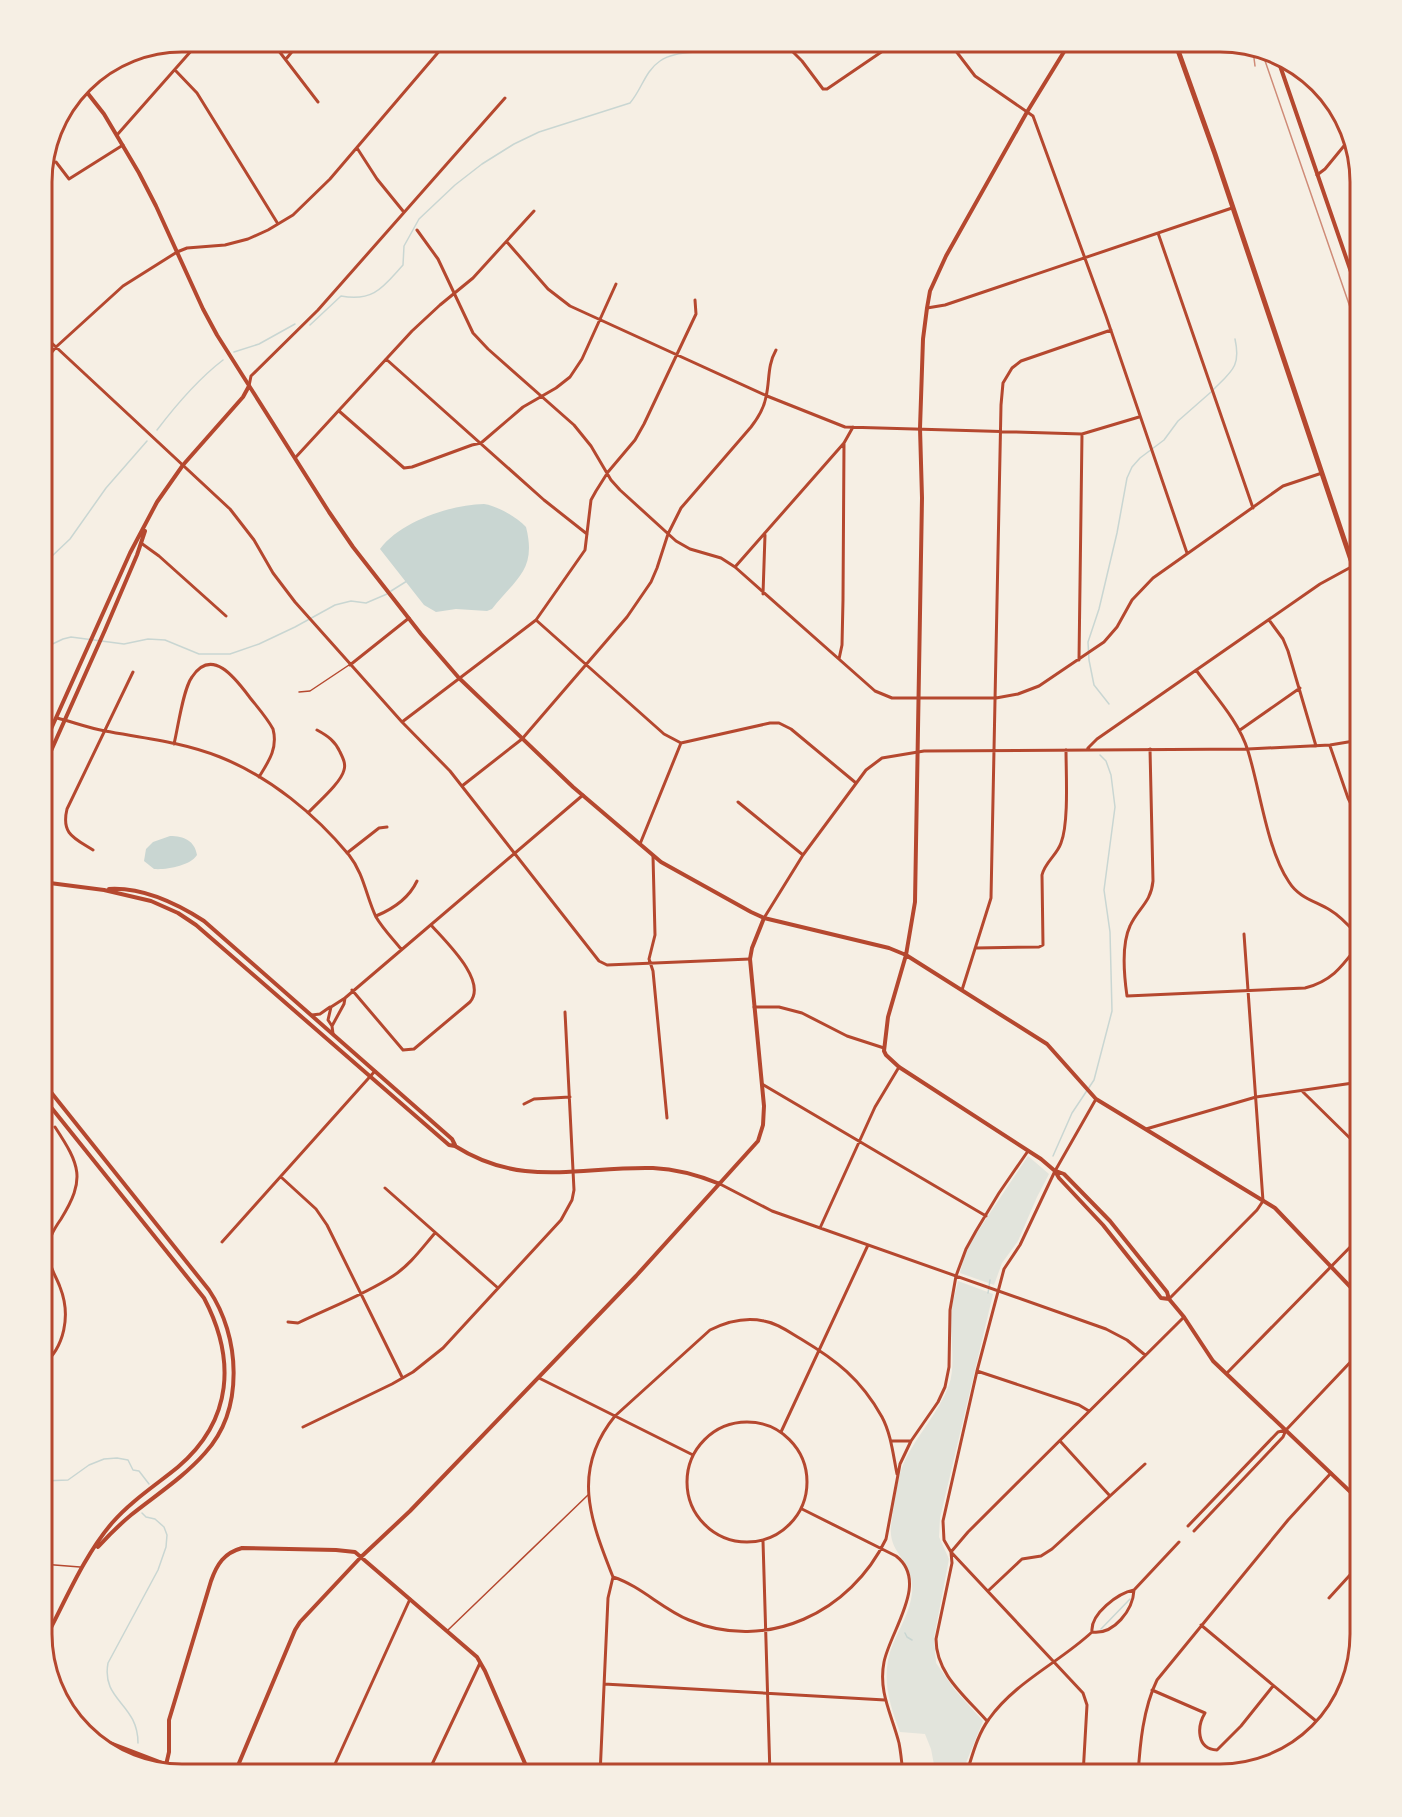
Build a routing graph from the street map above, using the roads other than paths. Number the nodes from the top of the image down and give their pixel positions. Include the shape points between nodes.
1 (190, 53) edge
2 (281, 53) edge
3 (291, 53) edge
4 (438, 53) edge
5 (794, 53) edge
6 (879, 53) edge
7 (957, 53) edge
8 (1063, 53) edge
9 (1179, 53) edge
10 (286, 59) junction
11 (1281, 68) edge
12 (175, 70) junction
13 (88, 93) edge
14 (505, 98) dead end
15 (318, 102) dead end
16 (1027, 112) junction
17 (117, 135) junction
18 (123, 145) junction
19 (1344, 146) edge
20 (357, 147) junction
21 (56, 162) dead end
22 (1317, 175) junction
23 (1232, 208) junction
24 (534, 211) dead end
25 (403, 212) junction
26 (278, 224) junction
27 (417, 230) dead end
28 (1158, 232) junction
29 (507, 242) junction
30 (177, 252) junction
31 (1084, 257) junction
32 (1350, 269) edge
33 (616, 284) dead end
34 (455, 293) junction
35 (695, 300) dead end
36 (927, 308) junction
37 (600, 321) junction
38 (1111, 330) junction
39 (53, 343) edge
40 (56, 346) junction
41 (53, 350) edge
42 (776, 350) dead end
43 (677, 355) junction
44 (386, 359) junction
45 (249, 386) junction
46 (541, 396) junction
47 (767, 396) junction
48 (339, 411) junction
49 (1139, 417) junction
50 (853, 427) junction
51 (920, 428) junction
52 (1000, 431) junction
53 (1082, 434) junction
54 (481, 443) junction
55 (844, 443) junction
56 (295, 458) junction
57 (183, 465) junction
58 (608, 472) junction
59 (1322, 473) junction
60 (1253, 508) junction
61 (765, 533) junction
62 (587, 534) junction
63 (668, 534) junction
64 (139, 541) junction
65 (1186, 554) junction
66 (1350, 557) edge
67 (735, 567) junction
68 (1350, 568) edge
69 (763, 594) junction
70 (226, 616) dead end
71 (408, 618) junction
72 (536, 620) junction
73 (1269, 620) junction
74 (839, 659) junction
75 (1079, 660) junction
76 (350, 664) junction
77 (586, 664) junction
78 (1196, 670) junction
79 (133, 672) dead end
80 (459, 678) junction
81 (1300, 688) junction
82 (299, 692) dead end
83 (996, 698) junction
84 (919, 699) junction
85 (57, 718) junction
86 (66, 720) junction
87 (402, 722) junction
88 (53, 727) edge
89 (317, 730) dead end
90 (1239, 730) junction
91 (105, 731) junction
92 (522, 739) junction
93 (1350, 742) edge
94 (681, 743) junction
95 (174, 744) junction
96 (1330, 745) junction
97 (1316, 746) junction
98 (53, 748) edge
99 (1087, 749) junction
100 (1150, 749) junction
101 (1248, 749) junction
102 (995, 750) junction
103 (1066, 750) junction
104 (919, 752) junction
105 (260, 777) junction
106 (856, 783) junction
107 (462, 786) junction
108 (583, 795) junction
109 (738, 802) dead end
110 (1350, 802) edge
111 (308, 813) junction
112 (387, 827) dead end
113 (640, 844) junction
114 (93, 850) dead end
115 (347, 853) junction
116 (515, 854) junction
117 (803, 855) junction
118 (653, 856) junction
119 (417, 881) dead end
120 (53, 883) edge
121 (104, 890) junction
122 (190, 912) junction
123 (376, 916) junction
124 (184, 917) junction
125 (764, 918) junction
126 (431, 925) junction
127 (1350, 928) edge
128 (1244, 934) dead end
129 (976, 948) junction
130 (401, 949) junction
131 (906, 955) junction
132 (1350, 955) edge
133 (750, 959) junction
134 (651, 964) junction
135 (352, 990) junction
136 (962, 990) junction
137 (1249, 990) junction
138 (345, 998) junction
139 (331, 1006) junction
140 (754, 1007) junction
141 (565, 1012) dead end
142 (312, 1015) junction
143 (332, 1026) junction
144 (333, 1034) junction
145 (329, 1040) junction
146 (885, 1047) junction
147 (899, 1067) junction
148 (375, 1071) junction
149 (370, 1076) junction
150 (761, 1083) junction
151 (1350, 1084) edge
152 (1303, 1092) junction
153 (52, 1094) edge
154 (570, 1097) junction
155 (1256, 1097) junction
156 (1096, 1099) junction
157 (524, 1104) dead end
158 (52, 1109) edge
159 (667, 1118) dead end
160 (55, 1127) dead end
161 (1144, 1129) junction
162 (1350, 1138) edge
163 (860, 1141) junction
164 (455, 1146) junction
165 (1029, 1150) junction
166 (1054, 1171) junction
167 (573, 1172) junction
168 (281, 1177) junction
169 (720, 1184) junction
170 (385, 1188) dead end
171 (1263, 1201) junction
172 (986, 1216) junction
173 (820, 1227) junction
174 (435, 1233) junction
175 (52, 1235) edge
176 (222, 1242) dead end
177 (868, 1245) junction
178 (1350, 1248) edge
179 (1332, 1267) junction
180 (52, 1270) edge
181 (956, 1276) junction
182 (1350, 1286) edge
183 (498, 1288) junction
184 (998, 1290) junction
185 (361, 1294) junction
186 (1169, 1299) junction
187 (1184, 1317) junction
188 (288, 1322) dead end
189 (819, 1350) junction
190 (52, 1356) edge
191 (1145, 1356) junction
192 (1350, 1363) edge
193 (977, 1371) junction
194 (1226, 1374) junction
195 (402, 1377) junction
196 (538, 1378) junction
197 (1089, 1412) junction
198 (615, 1416) junction
199 (303, 1427) dead end
200 (1286, 1430) junction
201 (781, 1432) junction
202 (891, 1441) junction
203 (911, 1441) junction
204 (1060, 1441) junction
205 (693, 1455) junction
206 (1145, 1464) dead end
207 (1331, 1473) junction
208 (897, 1474) junction
209 (1350, 1492) edge
210 (588, 1495) junction
211 (1110, 1496) junction
212 (802, 1509) junction
213 (1188, 1526) dead end
214 (1194, 1531) dead end
215 (763, 1541) junction
216 (1179, 1542) dead end
217 (881, 1549) junction
218 (951, 1552) junction
219 (91, 1554) junction
220 (361, 1557) junction
221 (52, 1565) edge
222 (83, 1568) junction
223 (1350, 1575) edge
224 (613, 1577) junction
225 (1134, 1590) junction
226 (988, 1591) junction
227 (1329, 1598) dead end
228 (410, 1599) junction
229 (52, 1624) edge
230 (1201, 1626) junction
231 (765, 1630) junction
232 (447, 1631) junction
233 (1092, 1632) junction
234 (480, 1662) junction
235 (1054, 1662) junction
236 (604, 1684) junction
237 (1273, 1686) junction
238 (1152, 1690) junction
239 (767, 1694) junction
240 (885, 1700) junction
241 (987, 1721) junction
242 (1316, 1721) edge
243 (112, 1744) edge
244 (157, 1761) edge
245 (166, 1763) edge
246 (239, 1764) edge
247 (335, 1764) edge
248 (432, 1764) edge
249 (525, 1764) edge
250 (600, 1764) edge
251 (770, 1764) edge
252 (901, 1764) edge
253 (970, 1764) edge
254 (1084, 1764) edge
255 (1138, 1764) edge

1 - 12 street
2 - 10 street
3 - 10 street
4 - 20 street
5 - 6 street via 823,89
7 - 16 street via 975,76
8 - 16 street
9 - 23 highway
10 - 15 street
11 - 22 street
12 - 17 street
12 - 26 street via 197,93
13 - 17 street
14 - 25 street
16 - 31 street via 1034,116
16 - 36 street via 946,256
17 - 18 street
18 - 21 street via 69,179
18 - 30 street
19 - 22 street
20 - 25 street
20 - 26 street via 304,206
22 - 32 street
23 - 28 street
23 - 59 highway
24 - 29 street
25 - 45 street via 318,310 251,376
26 - 30 street via 236,243
27 - 34 street
28 - 31 street
28 - 60 street
29 - 34 street
29 - 37 street via 556,296
30 - 40 street via 130,281
30 - 45 street via 202,309
31 - 36 street
31 - 38 street
33 - 37 street
34 - 44 street via 425,317
34 - 46 street via 479,340
35 - 43 street via 696,314
36 - 51 street
37 - 43 street
37 - 46 street via 578,368
38 - 49 street
38 - 52 street via 1026,359 1012,368 1003,383
39 - 40 street
40 - 41 street
40 - 57 street
42 - 47 street via 770,361
43 - 47 street
43 - 58 street via 638,435
44 - 48 street
44 - 54 street
45 - 56 street
45 - 57 street
46 - 54 street via 513,414
46 - 58 street via 584,436
47 - 50 street via 832,423
47 - 63 street via 751,427 681,508
48 - 54 street via 404,468
48 - 56 street
49 - 53 street
49 - 65 street
50 - 51 street
50 - 55 street
51 - 52 street
51 - 84 street
52 - 53 street
52 - 83 street
53 - 75 street
54 - 62 street
55 - 61 street
55 - 74 street
56 - 71 street via 353,547
57 - 64 street via 157,502
57 - 76 street via 230,509 283,587
58 - 62 street via 591,500
58 - 63 street via 620,490
59 - 60 street via 1283,486
59 - 66 highway
60 - 65 street
61 - 67 street
61 - 69 street
62 - 72 street via 585,550
63 - 67 street via 690,549 721,558
63 - 77 street via 645,594
64 - 70 street
64 - 85 street
64 - 86 street
65 - 75 street via 1140,589 1110,637
67 - 69 street
68 - 73 street
69 - 74 street
71 - 76 street
71 - 80 street
72 - 77 street
72 - 80 street
73 - 78 street
73 - 81 street via 1288,651
74 - 84 street via 881,695
75 - 83 street via 1039,686
76 - 82 lane via 310,691
76 - 87 street
77 - 92 street
77 - 94 street via 664,734
78 - 90 street
78 - 99 street
79 - 91 street
80 - 87 street
80 - 92 street
81 - 90 street
81 - 97 street
83 - 84 street
83 - 102 street
84 - 104 street
85 - 86 street
85 - 88 street
86 - 91 street
86 - 98 street
87 - 107 street
89 - 111 street via 336,743 345,762 338,781
90 - 101 street
91 - 95 street
91 - 114 street via 64,821 70,834
92 - 107 street
92 - 108 street
93 - 96 street
94 - 106 street via 779,723
94 - 113 street
95 - 105 street via 219,756
95 - 105 street via 190,680 204,667 220,666 230,672 273,729 273,751
96 - 97 street
96 - 110 street
97 - 101 street
99 - 100 street
99 - 103 street
100 - 101 street
100 - 137 street via 1153,881 1149,898 1130,924 1126,937 1127,996
101 - 127 street via 1273,845 1286,877 1303,897 1328,909
102 - 103 street
102 - 104 street
102 - 129 street via 991,898
103 - 129 street via 1065,831 1042,875 1043,945
104 - 106 street via 877,760
104 - 131 street via 915,902
105 - 111 street
106 - 117 street
107 - 116 street
108 - 113 street
108 - 116 street
109 - 117 street
111 - 115 street
112 - 115 street via 379,828
113 - 118 street
115 - 123 street via 362,875
116 - 126 street
116 - 134 street via 599,961 607,965
117 - 125 street
118 - 125 street
118 - 134 street via 655,935
119 - 123 street via 391,910
120 - 121 street
121 - 122 street via 123,888 141,892
121 - 124 street via 151,901
122 - 124 street
122 - 142 street
123 - 130 street
124 - 145 street
125 - 131 street
125 - 133 street
126 - 130 street
126 - 135 street via 472,977 475,996 422,1043 407,1051 400,1048
128 - 137 street
129 - 136 street
130 - 135 street
131 - 136 street
131 - 146 street via 888,1017
132 - 137 street via 1332,976 1305,988
133 - 134 street
133 - 140 street
134 - 159 street
135 - 138 street
136 - 156 street via 1047,1044
137 - 155 street
138 - 139 street
138 - 143 street
139 - 142 street
139 - 143 street via 328,1020
140 - 146 street via 795,1011 847,1036
140 - 150 street
141 - 154 street
142 - 144 street
143 - 144 street
144 - 145 street
144 - 148 street
145 - 149 street
146 - 147 street via 886,1055
147 - 163 street
147 - 165 street
148 - 149 street
148 - 164 street via 452,1139
149 - 164 street via 449,1145
149 - 168 street
150 - 163 street
150 - 169 street via 764,1106 760,1137
151 - 152 street
152 - 155 street
152 - 162 street
153 - 219 street via 209,1290 225,1318 233,1355 229,1407 207,1451
154 - 157 street via 534,1099
154 - 167 street
155 - 161 street
155 - 171 street
156 - 161 street
156 - 166 street
158 - 219 street via 204,1298 218,1327 225,1362 219,1406 204,1439 121,1514
160 - 175 street via 73,1158 77,1190
161 - 171 street
163 - 172 street
163 - 173 street
164 - 167 street via 509,1169
165 - 166 street
165 - 172 street
166 - 184 street via 1020,1245 1004,1269
166 - 186 street via 1161,1298
166 - 186 street via 1064,1174 1094,1203
167 - 169 street via 654,1168
167 - 183 street via 574,1190 567,1210
168 - 176 street
168 - 185 street via 321,1217
169 - 173 street via 772,1210
169 - 196 street
170 - 174 street
171 - 179 street via 1283,1215
171 - 186 street
172 - 181 street via 966,1249
173 - 177 street
174 - 183 street
174 - 185 street via 404,1268
177 - 181 street
177 - 189 street
178 - 179 street
179 - 182 street
179 - 194 street
180 - 190 street via 64,1299 65,1318 61,1341
181 - 184 street
181 - 203 street via 945,1387
183 - 195 street via 443,1348
184 - 191 street via 1106,1329
184 - 193 street
185 - 188 street via 297,1323
185 - 195 street
186 - 187 street
187 - 191 street
187 - 194 street via 1206,1352
189 - 198 street via 763,1320 722,1324 704,1335
189 - 201 street
189 - 202 street via 843,1366 863,1388 883,1419
191 - 197 street
192 - 200 street
193 - 197 street via 1079,1405
193 - 218 street via 943,1521 944,1540
194 - 200 street
195 - 199 street
196 - 198 street
196 - 220 street
197 - 204 street
198 - 205 street
198 - 210 street via 594,1453
200 - 207 street
200 - 213 street via 1278,1432
200 - 214 street
201 - 205 street via 752,1422 731,1424 713,1432
201 - 212 street via 795,1445 807,1471
202 - 203 street
202 - 208 street
203 - 208 street
204 - 211 street
204 - 218 street
205 - 215 street via 687,1489 701,1521 724,1538 743,1543
206 - 211 street
207 - 209 street
207 - 230 street
208 - 217 street
210 - 224 street via 594,1529
210 - 232 lane
211 - 226 street via 1052,1549 1041,1556 1022,1559
212 - 215 street via 786,1529
212 - 217 street
215 - 231 street
216 - 225 street
217 - 231 street via 854,1585 828,1608 801,1621
217 - 240 street via 901,1560 909,1573 909,1590 883,1665
218 - 226 street
218 - 241 street via 937,1651 947,1676
219 - 222 street
220 - 228 street
220 - 245 street via 351,1550 242,1548 223,1558 211,1581 169,1720
220 - 246 street via 295,1630
221 - 222 lane
222 - 229 street
223 - 227 street
224 - 231 street via 689,1620 730,1630
224 - 236 street via 608,1598
225 - 233 street via 1102,1610
225 - 233 street via 1132,1603 1120,1621 1105,1632
226 - 235 street
228 - 232 street
228 - 247 street
230 - 237 street
230 - 238 street
231 - 239 street
232 - 234 street
233 - 235 street
234 - 248 street
234 - 249 street
235 - 241 street via 1008,1698
235 - 254 street via 1087,1701
236 - 239 street
236 - 250 street
237 - 238 street via 1217,1750 1206,1746 1200,1737 1205,1713
237 - 242 street
238 - 255 street
239 - 240 street
239 - 251 street
240 - 252 street
241 - 253 street
243 - 244 main road

